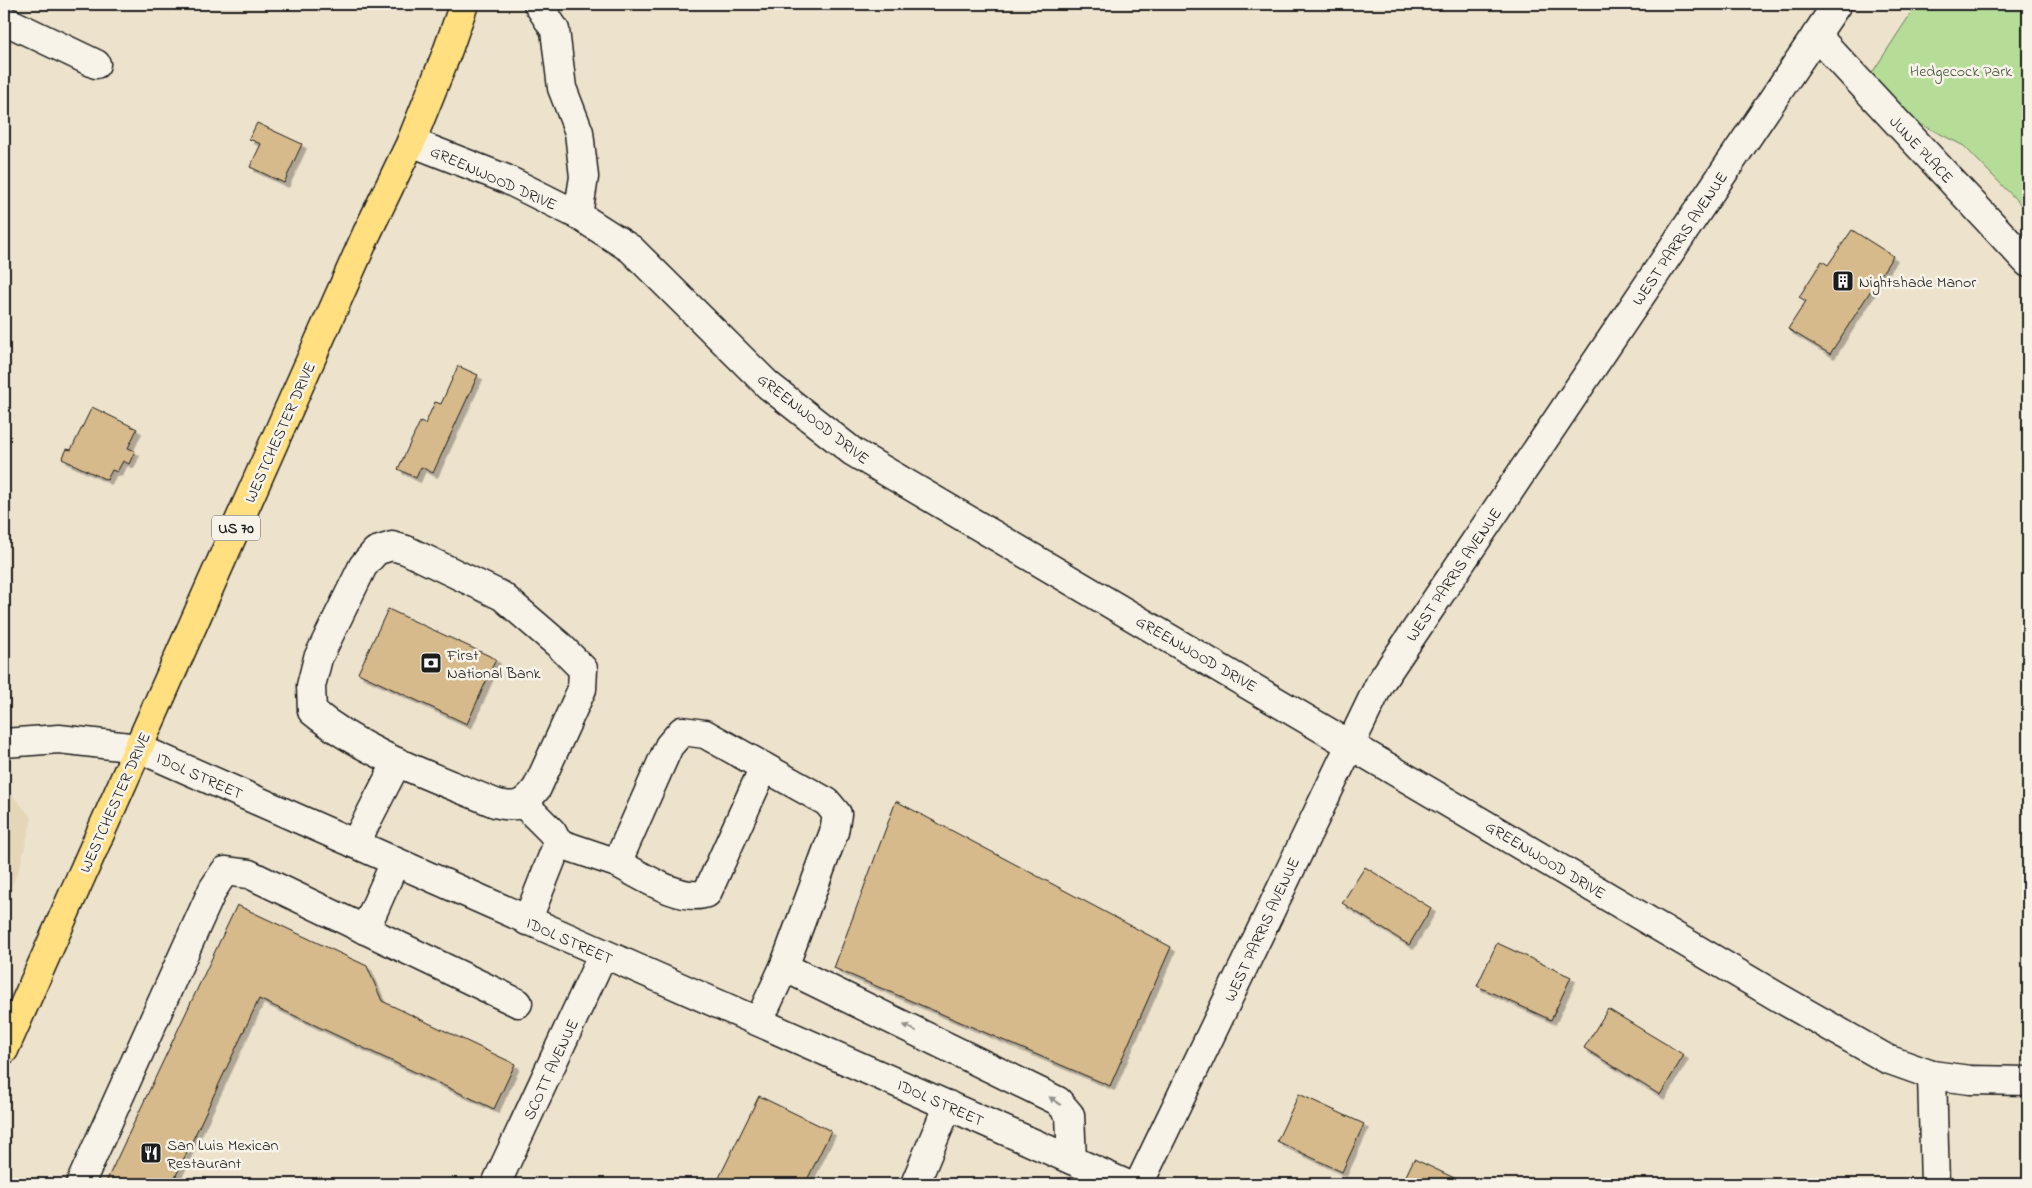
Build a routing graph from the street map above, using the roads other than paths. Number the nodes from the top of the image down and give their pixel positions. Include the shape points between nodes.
1 (464, 4) edge
2 (538, 4) edge
3 (1837, 4) edge
4 (4, 20) edge
5 (1816, 35) junction
6 (96, 64) dead end
7 (411, 142) junction
8 (578, 215) junction
9 (2028, 263) edge
10 (4, 743) edge
11 (1349, 743) junction
12 (138, 748) junction
13 (397, 762) junction
14 (764, 767) junction
15 (523, 803) junction
16 (558, 843) junction
17 (355, 844) junction
18 (395, 862) junction
19 (617, 863) junction
20 (527, 921) junction
21 (365, 930) junction
22 (603, 954) junction
23 (784, 968) junction
24 (518, 1003) dead end
25 (759, 1021) junction
26 (4, 1050) edge
27 (1932, 1075) junction
28 (2028, 1081) edge
29 (948, 1105) junction
30 (1072, 1160) junction
31 (80, 1184) edge
32 (496, 1184) edge
33 (914, 1184) edge
34 (1126, 1184) edge
35 (1139, 1184) edge
36 (1935, 1184) edge

1 - 7 main road, WESTCHESTER DRIVE / US 70
2 - 8 street via 555,30 562,88 579,132 584,177
3 - 5 street, WEST PARRIS AVENUE
4 - 6 street
5 - 9 street, JUNE PLACE
5 - 11 street, WEST PARRIS AVENUE via 1380,683
7 - 8 street, GREENWOOD DRIVE via 506,179
7 - 12 main road, WESTCHESTER DRIVE / US 70 via 367,233
8 - 11 street, GREENWOOD DRIVE via 631,249 768,385 853,452
10 - 12 street, IDOL STREET via 59,739
11 - 27 street, GREENWOOD DRIVE via 1887,1059
11 - 35 street, WEST PARRIS AVENUE
12 - 17 street, IDOL STREET
12 - 26 main road, WESTCHESTER DRIVE / US 70
13 - 15 street via 495,803 509,807
13 - 15 street via 333,728 312,711 311,686 318,658 363,566 376,551 392,546 502,596 559,644 583,669 582,689 537,788
13 - 17 street
14 - 19 street via 708,892 699,896 681,894
14 - 19 street via 705,734 682,732 669,746
14 - 23 street via 827,802 837,814 834,832
15 - 16 street via 552,832
16 - 19 street
16 - 20 street
17 - 18 street, IDOL STREET
18 - 20 street, IDOL STREET
18 - 21 street
20 - 22 street, IDOL STREET
21 - 24 street
21 - 31 street via 249,874 224,871
22 - 25 street, IDOL STREET
22 - 32 street, SCOTT AVENUE
23 - 25 street
30 -> 23 street via 1070,1115 1058,1101
25 - 29 street, IDOL STREET
27 - 28 street, GREENWOOD DRIVE via 1970,1080
27 - 36 street
29 - 30 street, IDOL STREET
29 - 33 street
30 - 34 street, IDOL STREET

